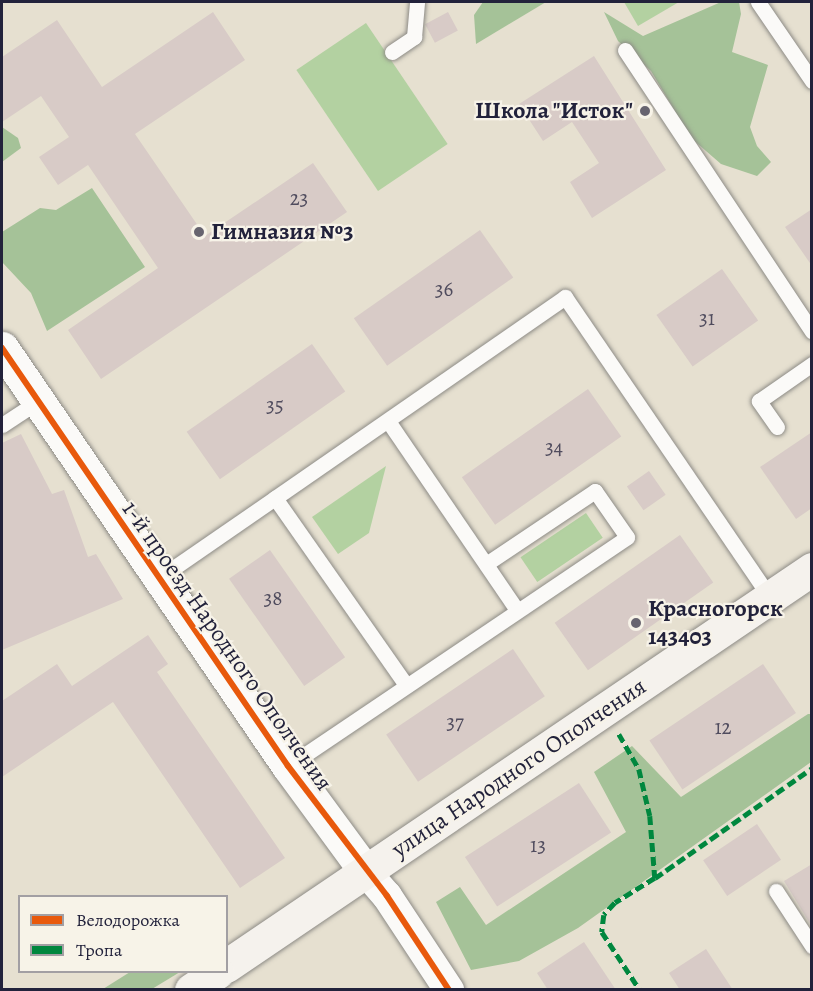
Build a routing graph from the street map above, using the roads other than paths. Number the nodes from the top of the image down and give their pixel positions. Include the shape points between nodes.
1 (417, 2) edge
2 (758, 2) edge
3 (625, 50) dead end
4 (392, 52) dead end
5 (810, 74) edge
6 (811, 329) edge
7 (2, 348) edge
8 (812, 364) edge
9 (38, 402) junction
10 (388, 421) junction
11 (2, 425) edge
12 (777, 427) dead end
13 (275, 498) junction
14 (486, 564) junction
15 (812, 569) edge
16 (159, 578) junction
17 (770, 597) junction
18 (517, 610) junction
19 (406, 685) junction
20 (288, 766) junction
21 (366, 872) junction
22 (776, 891) dead end
23 (812, 946) edge
24 (228, 965) edge
25 (216, 973) edge
26 (191, 990) edge
27 (449, 990) edge

1 - 4 lane via 414,37
2 - 5 lane
3 - 6 lane
7 - 9 street, 1-й проезд Народного Ополчения
8 - 12 lane via 759,400
9 - 11 lane
9 - 16 street, 1-й проезд Народного Ополчения
10 - 13 lane
10 - 14 lane
10 - 17 lane via 565,297
13 - 16 lane
13 - 19 lane
14 - 18 lane
14 - 18 lane via 595,491 627,537
15 - 17 main road, улица Народного Ополчения
16 - 20 street, 1-й проезд Народного Ополчения
17 - 21 main road, улица Народного Ополчения
18 - 19 lane
19 - 20 lane
20 - 21 street, 1-й проезд Народного Ополчения
21 - 24 main road, улица Народного Ополчения
21 - 27 street, 1-й проезд Народного Ополчения via 387,896
22 - 23 lane
25 - 26 main road

